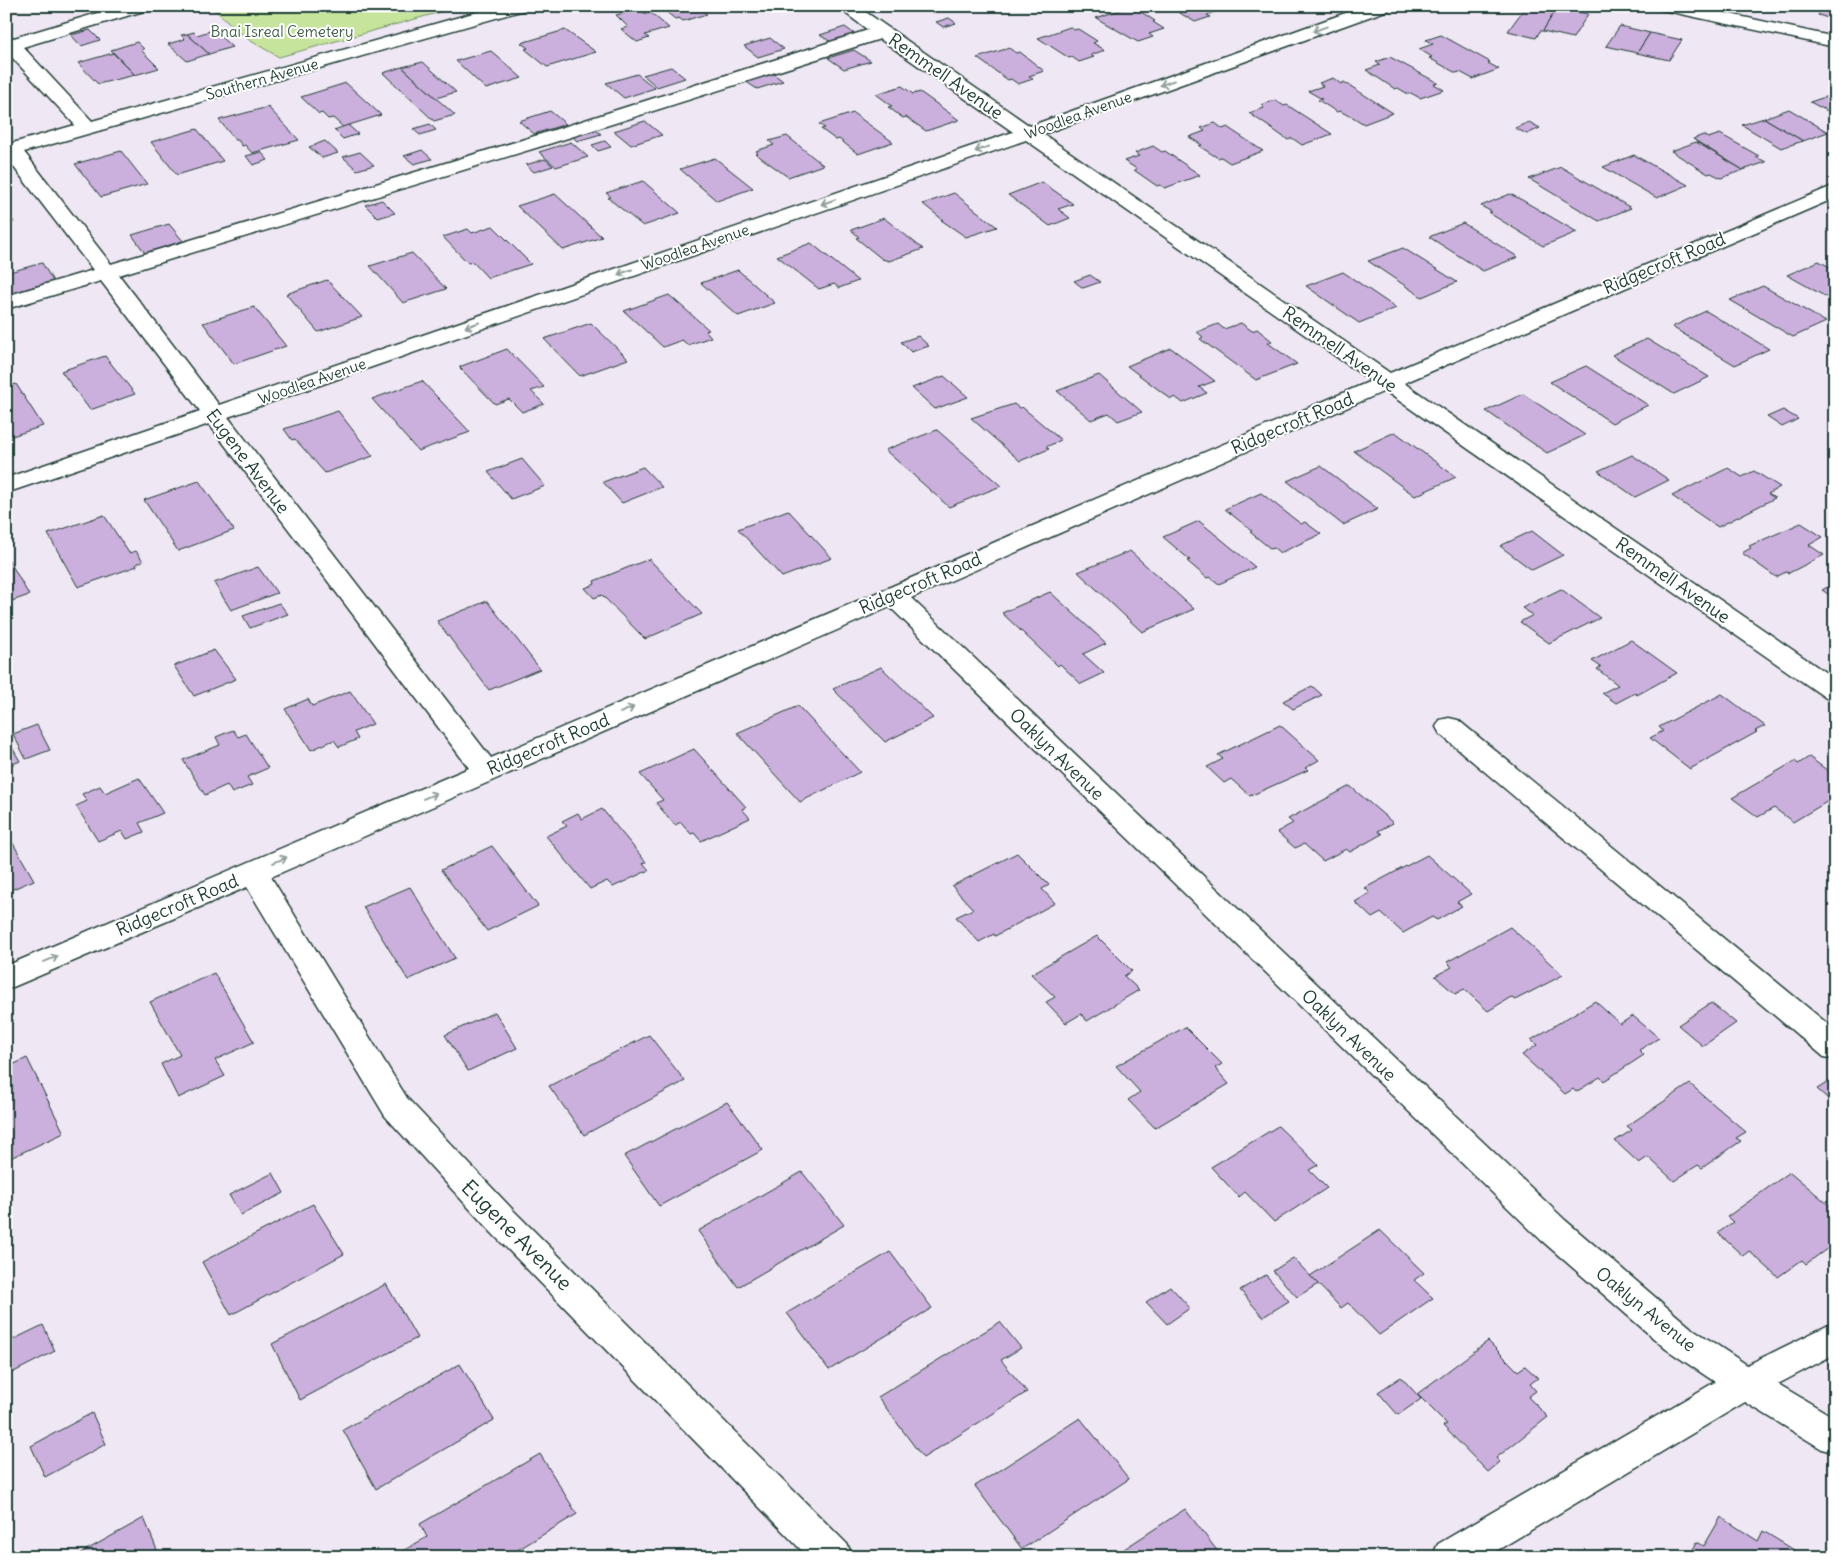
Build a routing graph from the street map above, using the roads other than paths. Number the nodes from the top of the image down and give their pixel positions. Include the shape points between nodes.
1 (140, 6) edge
2 (518, 6) edge
3 (845, 6) edge
4 (1382, 6) edge
5 (1667, 6) edge
6 (1730, 13) edge
7 (882, 32) junction
8 (1835, 42) edge
9 (11, 51) edge
10 (88, 128) junction
11 (1028, 133) junction
12 (9, 150) edge
13 (1835, 191) edge
14 (106, 273) junction
15 (6, 303) edge
16 (1387, 382) junction
17 (214, 415) junction
18 (6, 486) edge
19 (893, 595) junction
20 (1835, 692) edge
21 (1449, 727) dead end
22 (486, 772) junction
23 (253, 872) junction
24 (6, 979) edge
25 (1835, 1048) edge
26 (1835, 1337) edge
27 (1745, 1383) junction
28 (1835, 1437) edge
29 (834, 1557) edge
30 (1451, 1557) edge

1 - 9 street
2 - 10 street, Southern Avenue
3 - 7 street, Remmell Avenue
4 -> 11 street, Woodlea Avenue
5 - 6 street
6 - 8 street
7 - 11 street, Remmell Avenue
7 - 14 street
9 - 10 street
10 - 12 street, Southern Avenue
11 - 16 street, Remmell Avenue
11 -> 17 street, Woodlea Avenue
12 - 14 street, Eugene Avenue
13 - 16 street, Ridgecroft Road
14 - 15 street
14 - 17 street, Eugene Avenue
16 - 19 street, Ridgecroft Road
16 - 20 street, Remmell Avenue
17 - 18 street, Woodlea Avenue
17 - 22 street, Eugene Avenue
22 -> 19 street, Ridgecroft Road
19 - 27 street, Oaklyn Avenue via 1553,1230 1678,1338
21 - 25 street
23 -> 22 street, Ridgecroft Road
24 -> 23 street, Ridgecroft Road
23 - 29 street, Eugene Avenue via 396,1106 502,1221
26 - 27 street
27 - 28 street, Oaklyn Avenue
27 - 30 street

